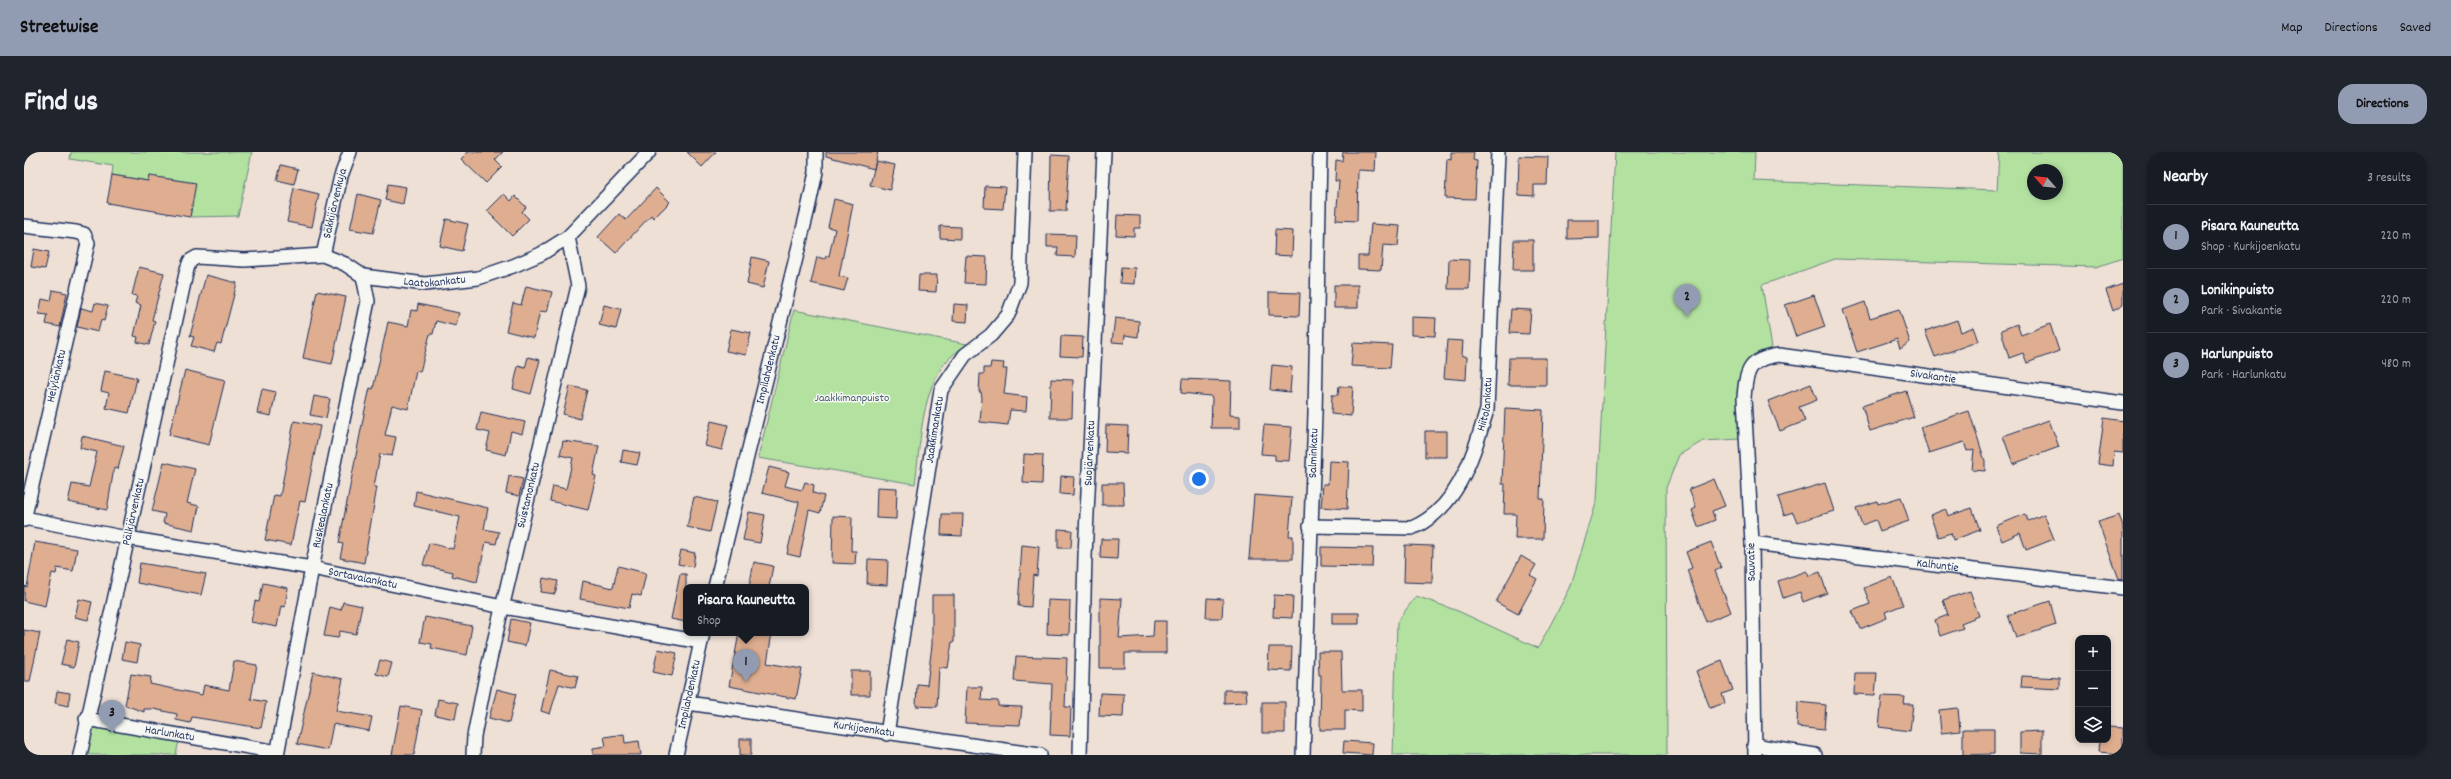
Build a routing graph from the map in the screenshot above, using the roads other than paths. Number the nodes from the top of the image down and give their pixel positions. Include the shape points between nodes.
1 (350, 152) edge
2 (649, 152) edge
3 (816, 152) edge
4 (1025, 152) edge
5 (1104, 152) edge
6 (1320, 152) edge
7 (1498, 152) edge
8 (24, 226) edge
9 (568, 237) junction
10 (323, 255) junction
11 (186, 269) joint
12 (363, 276) junction
13 (1749, 370) joint
14 (2123, 403) edge
15 (24, 519) edge
16 (1310, 526) junction
17 (127, 538) junction
18 (1752, 543) junction
19 (312, 568) junction
20 (716, 584) edge
21 (2123, 588) edge
22 (503, 607) junction
23 (683, 634) edge
24 (702, 637) edge
25 (688, 703) junction
26 (86, 719) junction
27 (887, 734) junction
28 (1754, 750) edge
29 (277, 754) edge
30 (80, 755) edge
31 (473, 755) edge
32 (676, 755) edge
33 (1040, 755) edge
34 (1080, 755) edge
35 (1303, 755) edge
36 (1815, 755) edge

1 - 10 street, Säkkijärvenkuja
2 - 9 street, Laatokankatu
3 - 20 street, Impilahdenkatu via 816,172 808,209
4 - 27 street, Jaakkimankatu via 1020,283 1008,315 991,335 965,355 940,390
5 - 34 street, Suojärvenkatu via 1085,556
6 - 16 street, Salminkatu via 1315,414
7 - 16 street, Hiitolankatu via 1487,410 1463,476 1441,511 1428,522 1412,528
8 - 15 street, Helylänkatu via 84,234 88,243
9 - 12 street, Laatokankatu via 540,254 478,278 425,284
9 - 22 street, Suistamonkatu via 578,286
10 - 11 street, Laatokankatu via 244,260 197,257 190,261
10 - 12 street, Laatokankatu via 345,264
11 - 17 street, Pälkjärvenkatu
12 - 19 street, Ruskealankatu via 368,301
13 - 14 street, Sivakantie via 1755,362 1779,355
13 - 18 street, Sauvatie via 1744,398
15 - 17 street, Sortavalankatu
16 - 35 street, Salminkatu
17 - 19 street, Sortavalankatu
17 - 26 street, Pälkjärvenkatu
18 - 21 street, Kalhuntie
18 - 28 street, Sauvatie
19 - 22 street, Sortavalankatu
19 - 29 street, Ruskealankatu
22 - 23 street, Sortavalankatu
22 - 31 street, Suistamonkatu via 486,676 474,736
24 - 25 street, Impilahdenkatu
25 - 27 street, Kurkijoenkatu
25 - 32 street, Impilahdenkatu
26 - 29 street, Harlunkatu
26 - 30 street, Pälkjärvenkatu
27 - 33 street, Kurkijoenkatu
28 - 36 street

